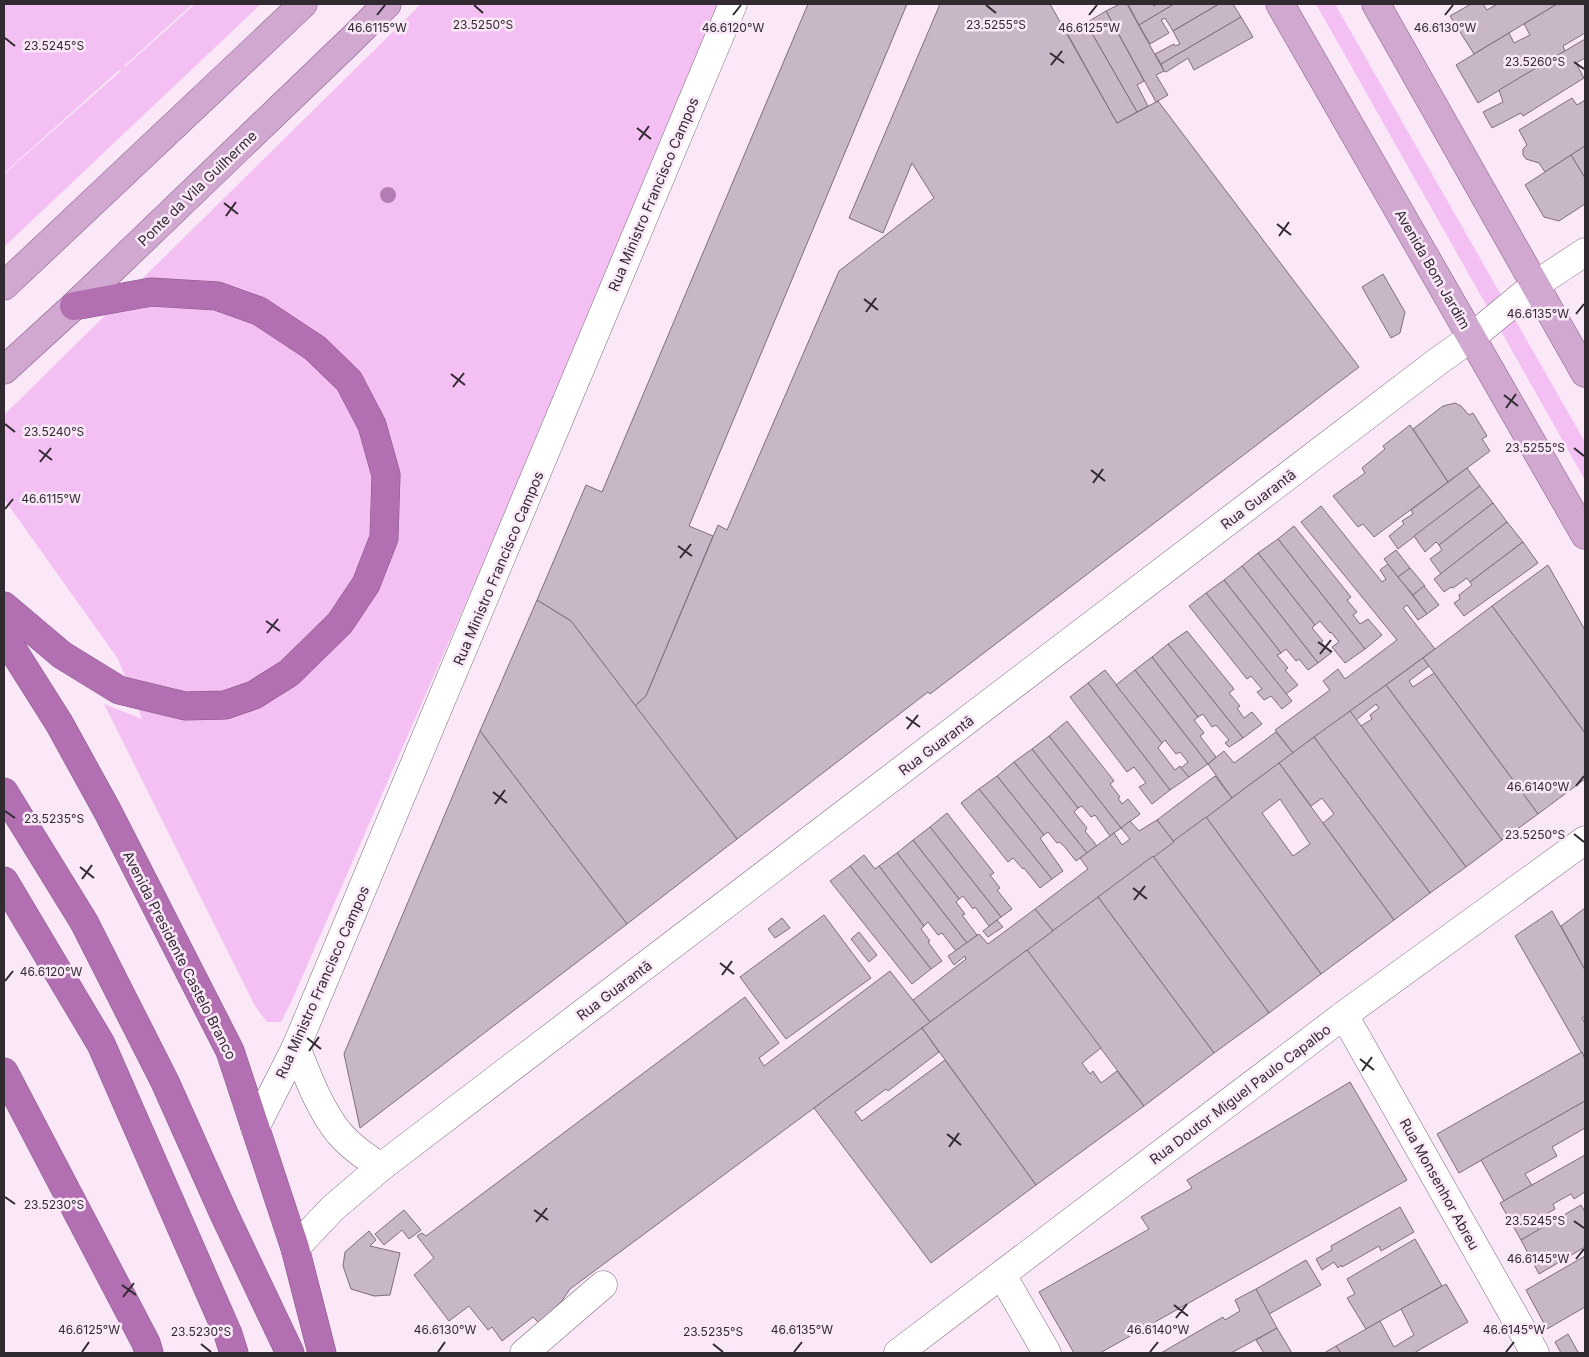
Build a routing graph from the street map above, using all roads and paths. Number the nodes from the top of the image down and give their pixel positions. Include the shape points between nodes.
1 (303, 4) edge
2 (387, 4) edge
3 (732, 4) edge
4 (1280, 4) edge
5 (1376, 4) edge
6 (1585, 252) edge
7 (1535, 285) junction
8 (4, 286) edge
9 (74, 306) junction
10 (1472, 338) junction
11 (4, 370) edge
12 (1585, 373) edge
13 (1585, 535) edge
14 (4, 606) edge
15 (4, 636) edge
16 (4, 792) edge
17 (1585, 840) edge
18 (4, 881) edge
19 (1344, 1015) junction
20 (296, 1047) junction
21 (4, 1072) edge
22 (255, 1128) junction
23 (381, 1167) junction
24 (295, 1248) junction
25 (1002, 1275) junction
26 (602, 1285) dead end
27 (149, 1353) edge
28 (234, 1353) edge
29 (290, 1353) edge
30 (322, 1353) edge
31 (524, 1353) edge
32 (898, 1353) edge
33 (1047, 1353) edge
34 (1536, 1353) edge

1 - 8 main road
2 - 9 main road, Ponte da Vila Guilherme
3 - 20 street, Rua Ministro Francisco Campos
4 - 10 main road, Avenida Bom Jardim
5 - 7 main road
6 - 7 street, Rua Guarantã
7 - 10 street, Rua Guarantã
7 - 12 main road
9 - 11 main road, Ponte da Vila Guilherme
9 - 14 highway via 151,292 217,296 259,311 315,348 349,381 372,425 386,475 384,538 366,584 340,623 290,673 254,695 225,705 185,706 119,690 62,655
10 - 13 main road, Avenida Bom Jardim
10 - 23 street, Rua Guarantã
15 - 22 highway, Avenida Presidente Castelo Branco via 59,723 108,812 217,1025 230,1051
16 - 29 highway via 84,922 166,1082
17 - 19 street, Rua Doutor Miguel Paulo Capalbo
18 - 28 highway via 101,1044
19 - 25 street, Rua Doutor Miguel Paulo Capalbo
19 - 34 street, Rua Monsenhor Abreu
20 - 22 street, Rua Ministro Francisco Campos
20 - 23 street via 318,1100 340,1134
21 - 27 highway
22 - 24 highway, Avenida Presidente Castelo Branco
23 - 24 street, Rua Guarantã
24 - 30 highway, Avenida Presidente Castelo Branco
25 - 32 street, Rua Doutor Miguel Paulo Capalbo
25 - 33 street
26 - 31 street

